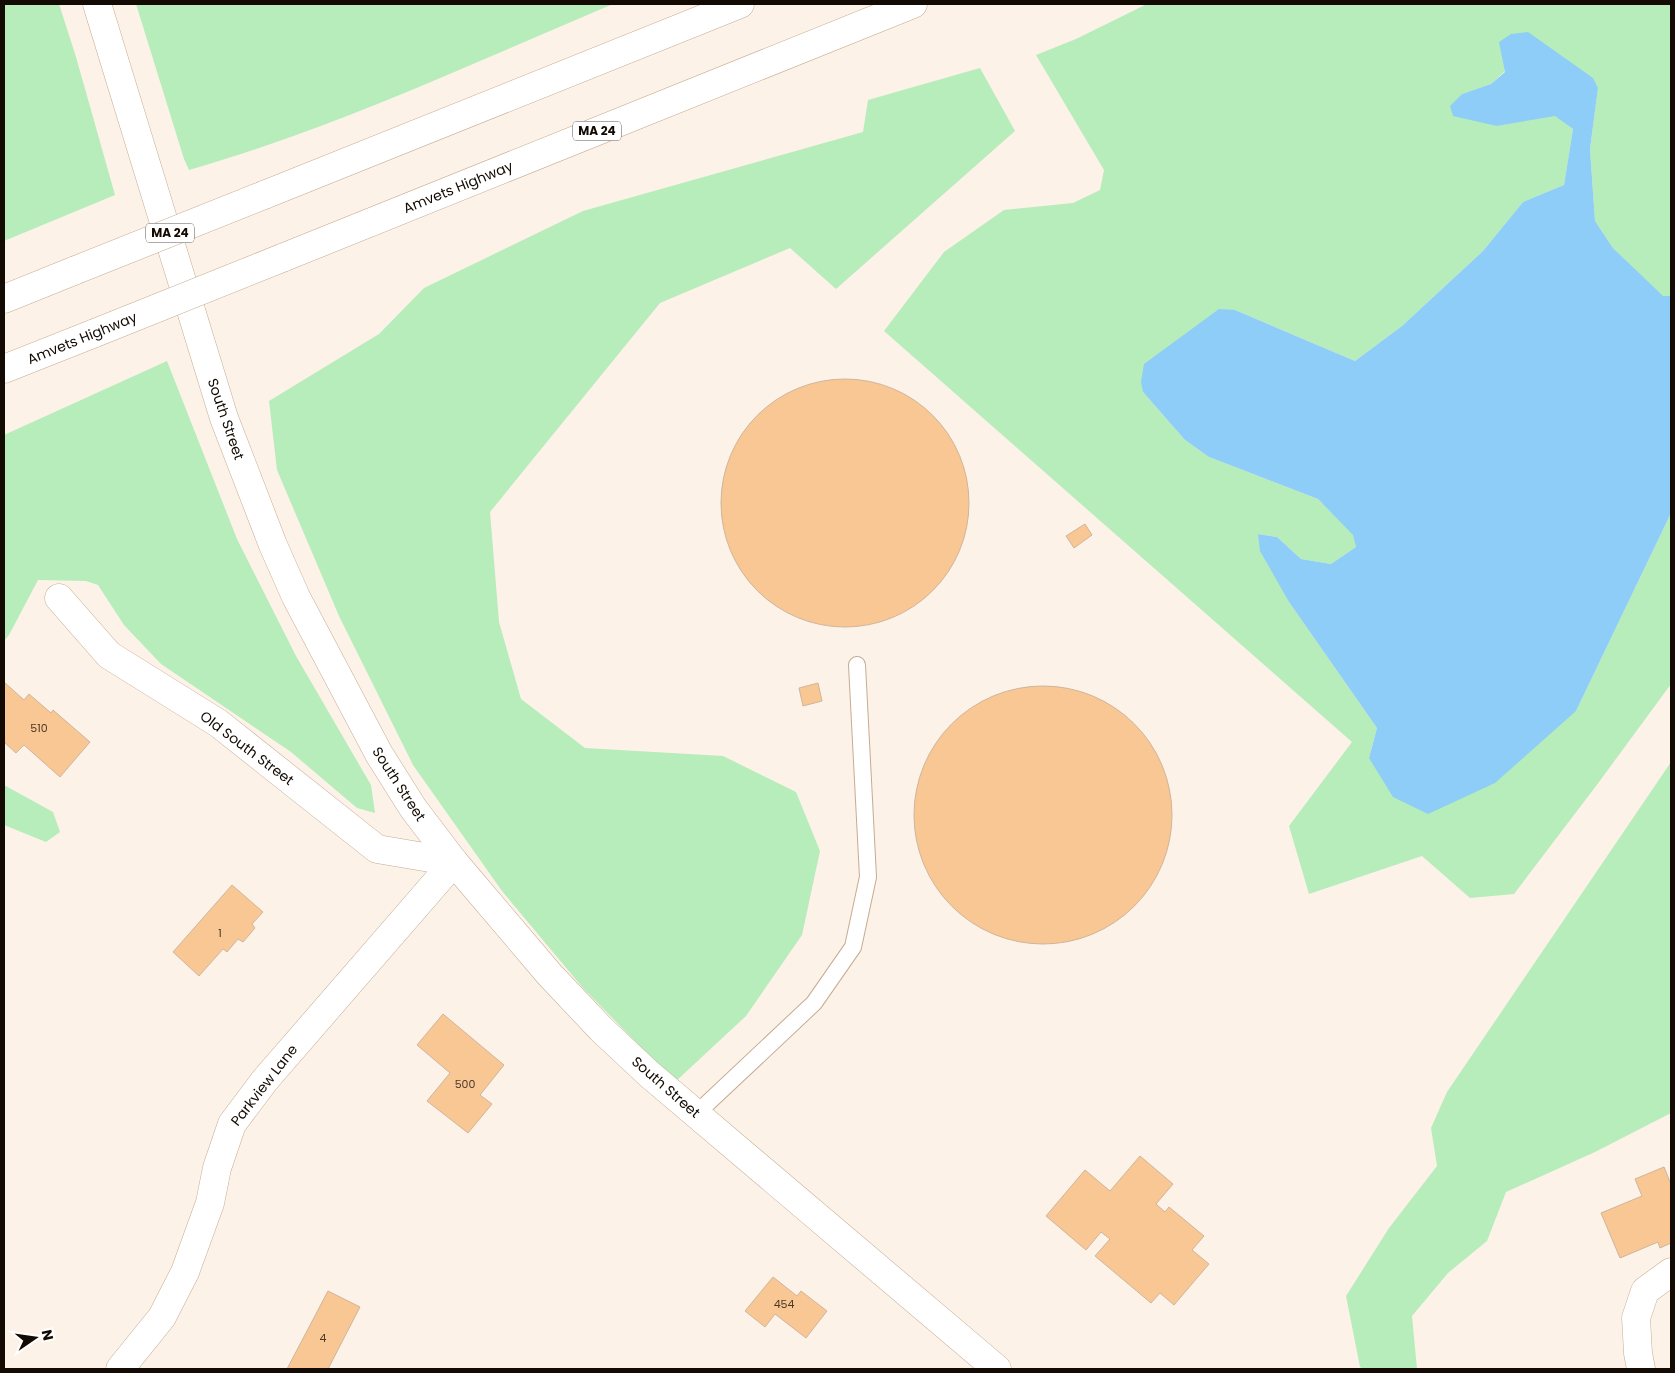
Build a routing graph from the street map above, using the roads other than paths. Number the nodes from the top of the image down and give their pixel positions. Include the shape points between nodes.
1 (97, 4) edge
2 (740, 4) edge
3 (912, 4) edge
4 (4, 299) edge
5 (4, 369) edge
6 (59, 598) dead end
7 (857, 665) dead end
8 (454, 862) junction
9 (696, 1114) junction
10 (1671, 1272) edge
11 (120, 1369) edge
12 (997, 1369) edge
13 (1641, 1369) edge

1 - 8 main road, South Street via 224,418 273,545 322,649 379,754 413,808
2 - 4 main road, MA 24, bridge
3 - 5 main road, Amvets Highway / MA 24, bridge
6 - 8 main road, Old South Street via 109,655 218,723 377,849
7 - 9 lane via 868,877 854,947 814,1003
8 - 9 main road, South Street via 550,975 601,1029
8 - 11 main road, Parkview Lane via 264,1080 232,1124 217,1168 210,1203 185,1272 162,1317
9 - 12 main road, South Street
10 - 13 main road via 1645,1291 1636,1318

